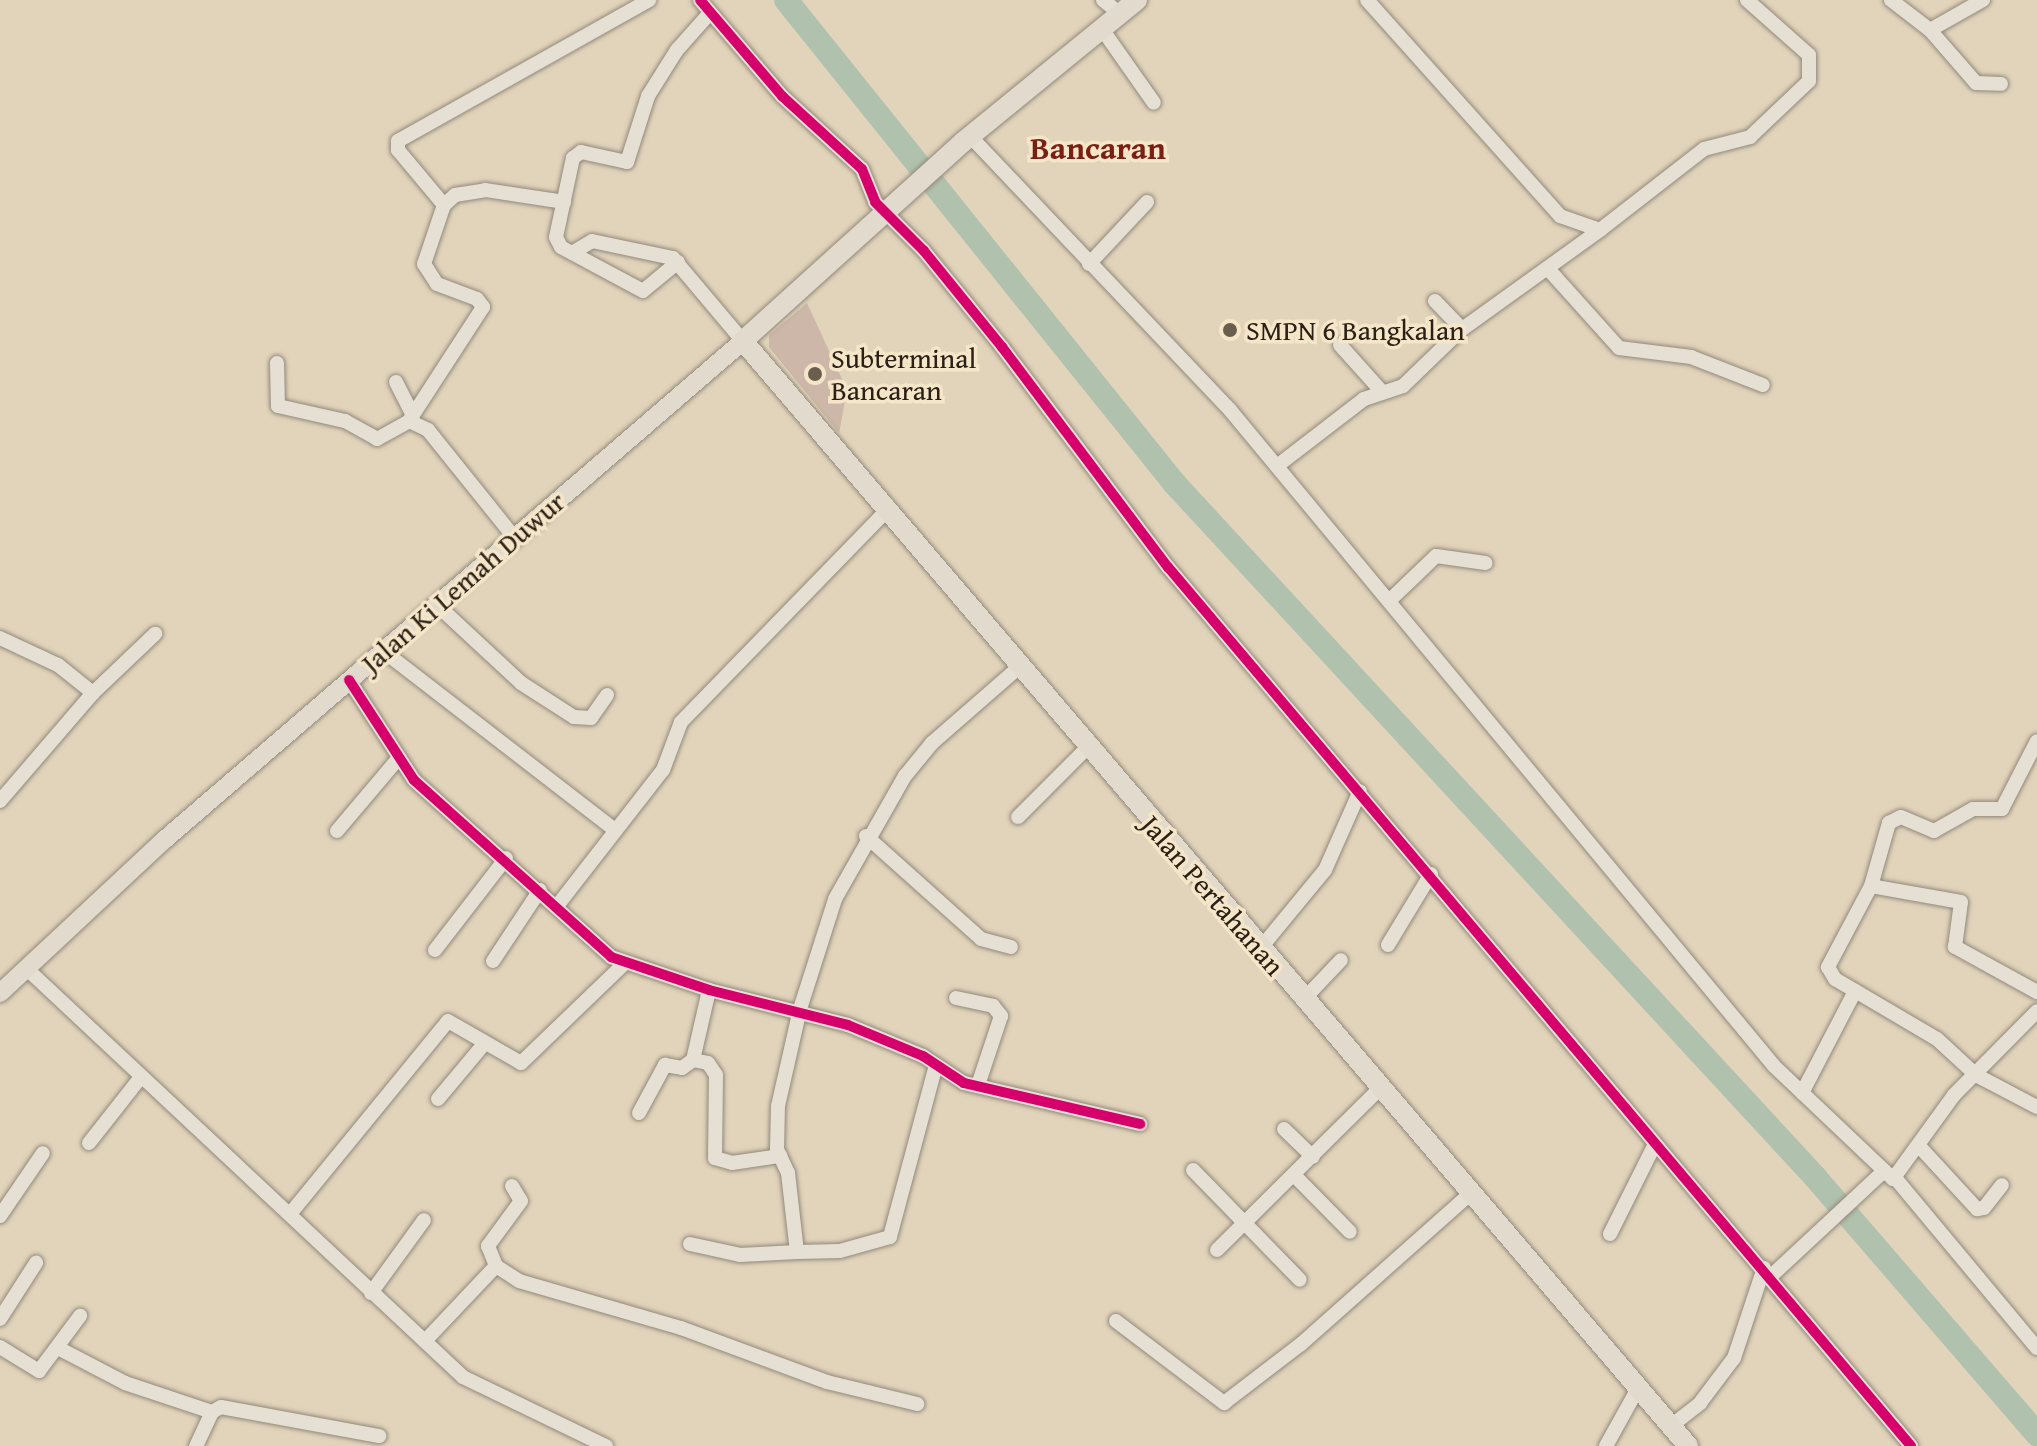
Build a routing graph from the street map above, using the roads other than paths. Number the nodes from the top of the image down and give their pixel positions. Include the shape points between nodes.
1 (649, 0) edge
2 (700, 0) edge
3 (1103, 0) edge
4 (1137, 0) edge
5 (1367, 0) edge
6 (1747, 0) edge
7 (1891, 0) edge
8 (1983, 0) edge
9 (709, 14) junction
10 (1120, 14) junction
11 (1102, 29) junction
12 (1930, 30) junction
13 (2001, 84) dead end
14 (1154, 103) dead end
15 (967, 139) junction
16 (564, 202) junction
17 (1147, 202) dead end
18 (444, 205) junction
19 (888, 210) junction
20 (1600, 230) junction
21 (572, 253) junction
22 (678, 262) junction
23 (1089, 264) junction
24 (1550, 271) junction
25 (1435, 301) dead end
26 (1462, 329) junction
27 (743, 341) junction
28 (1340, 345) dead end
29 (277, 363) dead end
30 (396, 382) dead end
31 (1763, 385) dead end
32 (1383, 393) junction
33 (411, 418) junction
34 (1277, 466) junction
35 (888, 509) junction
36 (514, 537) junction
37 (1486, 563) dead end
38 (1389, 601) junction
39 (436, 604) junction
40 (155, 634) dead end
41 (0, 638) edge
42 (382, 650) junction
43 (1018, 668) junction
44 (349, 680) junction
45 (93, 693) junction
46 (607, 695) dead end
47 (2037, 741) edge
48 (1086, 749) junction
49 (397, 760) junction
50 (1360, 791) junction
51 (0, 801) edge
52 (1018, 817) dead end
53 (615, 830) junction
54 (337, 831) dead end
55 (866, 836) junction
56 (506, 858) junction
57 (1431, 874) junction
58 (1871, 886) junction
59 (540, 890) junction
60 (557, 906) junction
61 (1388, 945) dead end
62 (1011, 947) dead end
63 (435, 950) dead end
64 (1259, 950) junction
65 (1341, 960) dead end
66 (493, 961) dead end
67 (624, 964) junction
68 (27, 969) junction
69 (709, 990) junction
70 (1855, 991) junction
71 (2037, 992) edge
72 (0, 993) edge
73 (956, 998) dead end
74 (1305, 998) junction
75 (800, 1009) junction
76 (2037, 1011) edge
77 (484, 1044) junction
78 (693, 1060) junction
79 (936, 1065) junction
80 (1976, 1075) junction
81 (141, 1077) junction
82 (978, 1085) junction
83 (1380, 1088) junction
84 (1802, 1093) junction
85 (438, 1099) dead end
86 (2037, 1107) edge
87 (639, 1113) dead end
88 (1140, 1124) dead end
89 (1284, 1129) dead end
90 (89, 1143) dead end
91 (1655, 1144) junction
92 (1919, 1146) junction
93 (43, 1153) dead end
94 (780, 1156) junction
95 (1313, 1157) junction
96 (1193, 1170) dead end
97 (1890, 1175) junction
98 (1295, 1176) junction
99 (2002, 1185) dead end
100 (512, 1186) dead end
101 (1470, 1194) junction
102 (290, 1214) junction
103 (0, 1216) edge
104 (424, 1220) dead end
105 (1248, 1223) junction
106 (1350, 1232) dead end
107 (1610, 1234) dead end
108 (690, 1244) dead end
109 (1217, 1250) dead end
110 (797, 1252) junction
111 (36, 1263) dead end
112 (496, 1266) junction
113 (1767, 1272) junction
114 (1300, 1280) dead end
115 (371, 1293) junction
116 (80, 1316) dead end
117 (0, 1319) edge
118 (1116, 1321) dead end
119 (425, 1341) junction
120 (0, 1347) edge
121 (2037, 1348) edge
122 (60, 1349) junction
123 (1637, 1390) junction
124 (917, 1404) dead end
125 (212, 1412) junction
126 (1671, 1426) junction
127 (379, 1436) dead end
128 (196, 1446) edge
129 (606, 1446) edge
130 (1606, 1446) edge
131 (1688, 1446) edge
132 (1911, 1446) edge

1 - 18 street via 398,141 398,150
2 - 9 street
3 - 10 street
4 - 10 highway, Jalan Ki Lemah Duwur
5 - 20 street via 1560,216
6 - 20 street via 1809,55 1809,81 1761,129 1704,149
7 - 12 street
8 - 12 street
9 - 16 street via 677,50 648,96 627,162 576,154
9 - 19 street via 782,96 862,169
10 - 11 highway, Jalan Ki Lemah Duwur
11 - 14 street
11 - 15 highway, Jalan Ki Lemah Duwur
12 - 13 street via 1976,83
15 - 19 highway, Jalan Ki Lemah Duwur
15 - 23 street
16 - 18 street via 485,190 455,195
16 - 21 street via 557,243
17 - 23 street
18 - 33 street via 428,237 428,274 483,307
19 - 27 highway, Jalan Ki Lemah Duwur
19 - 50 street via 1168,567
20 - 24 street
21 - 22 street via 592,241 656,251
21 - 22 street via 643,291
22 - 27 street
23 - 34 street
24 - 26 street
24 - 31 street via 1619,348 1691,357
25 - 26 street
26 - 32 street via 1403,386
27 - 35 highway, Jalan Pertahanan
27 - 36 main road, Jalan Ki Lemah Duwur
28 - 32 street
29 - 33 street via 278,406 345,421 377,439
30 - 33 street
32 - 34 street via 1364,399
33 - 36 street via 428,430
34 - 38 street
35 - 43 highway, Jalan Pertahanan
35 - 53 street via 681,722 668,760
36 - 39 main road, Jalan Ki Lemah Duwur
37 - 38 street via 1436,556
38 - 84 street
39 - 42 main road, Jalan Ki Lemah Duwur
39 - 46 street via 521,683 574,717 591,718
40 - 45 street
41 - 45 street via 58,665
42 - 44 main road, Jalan Ki Lemah Duwur
42 - 53 street
43 - 48 highway, Jalan Pertahanan
43 - 55 street via 932,743
44 - 49 street
44 - 68 main road, Jalan Ki Lemah Duwur
45 - 51 street
47 - 58 street via 2002,809 1973,809 1934,831 1901,817 1889,823
48 - 52 street
48 - 64 highway, Jalan Pertahanan
49 - 54 street
49 - 56 street
50 - 57 street
50 - 64 street via 1325,870
53 - 60 street
55 - 62 street via 981,939
55 - 75 street via 835,899
56 - 59 street
56 - 63 street
57 - 61 street
57 - 91 street
58 - 70 street via 1828,967
58 - 71 street via 1961,902 1955,947
59 - 60 street
59 - 66 street
60 - 67 street
64 - 74 highway, Jalan Pertahanan
65 - 74 street
67 - 69 street
67 - 77 street via 521,1063
68 - 72 main road, Jalan Ki Lemah Duwur
68 - 81 street
69 - 75 street
69 - 78 street
70 - 80 street via 1937,1039
70 - 84 street
73 - 82 street via 993,1006 1001,1016
74 - 83 highway, Jalan Pertahanan
75 - 79 street
75 - 94 street via 780,1089
76 - 80 street
77 - 85 street
77 - 102 street via 448,1021
78 - 87 street via 682,1068 665,1065
78 - 94 street via 708,1063 716,1075 715,1158 732,1163
79 - 82 street via 958,1081
79 - 110 street via 890,1237 840,1251
80 - 86 street
80 - 92 street via 1938,1114
81 - 90 street
81 - 102 street
82 - 88 street
83 - 95 street
83 - 101 highway, Jalan Pertahanan
84 - 97 street
89 - 95 street
91 - 107 street
91 - 113 street
92 - 97 street
92 - 99 street via 1977,1209 1984,1208
93 - 103 street
94 - 110 street
95 - 98 street
96 - 105 street
97 - 113 street via 1873,1183
97 - 121 street
98 - 105 street
98 - 106 street
100 - 112 street via 521,1201 489,1241
101 - 118 street via 1301,1344 1224,1403
101 - 123 highway, Jalan Pertahanan
102 - 115 street
104 - 115 street
105 - 109 street
105 - 114 street
108 - 110 street via 740,1255
111 - 117 street
112 - 119 street
112 - 124 street via 542,1291 627,1311 827,1382
113 - 126 street via 1734,1358 1700,1403
113 - 132 street via 1821,1345
115 - 119 street
116 - 122 street
119 - 129 street via 463,1377
120 - 122 street via 34,1372
122 - 125 street via 125,1383
123 - 126 highway, Jalan Pertahanan
123 - 130 street
125 - 127 street via 221,1407
125 - 128 street
126 - 131 highway, Jalan Pertahanan

